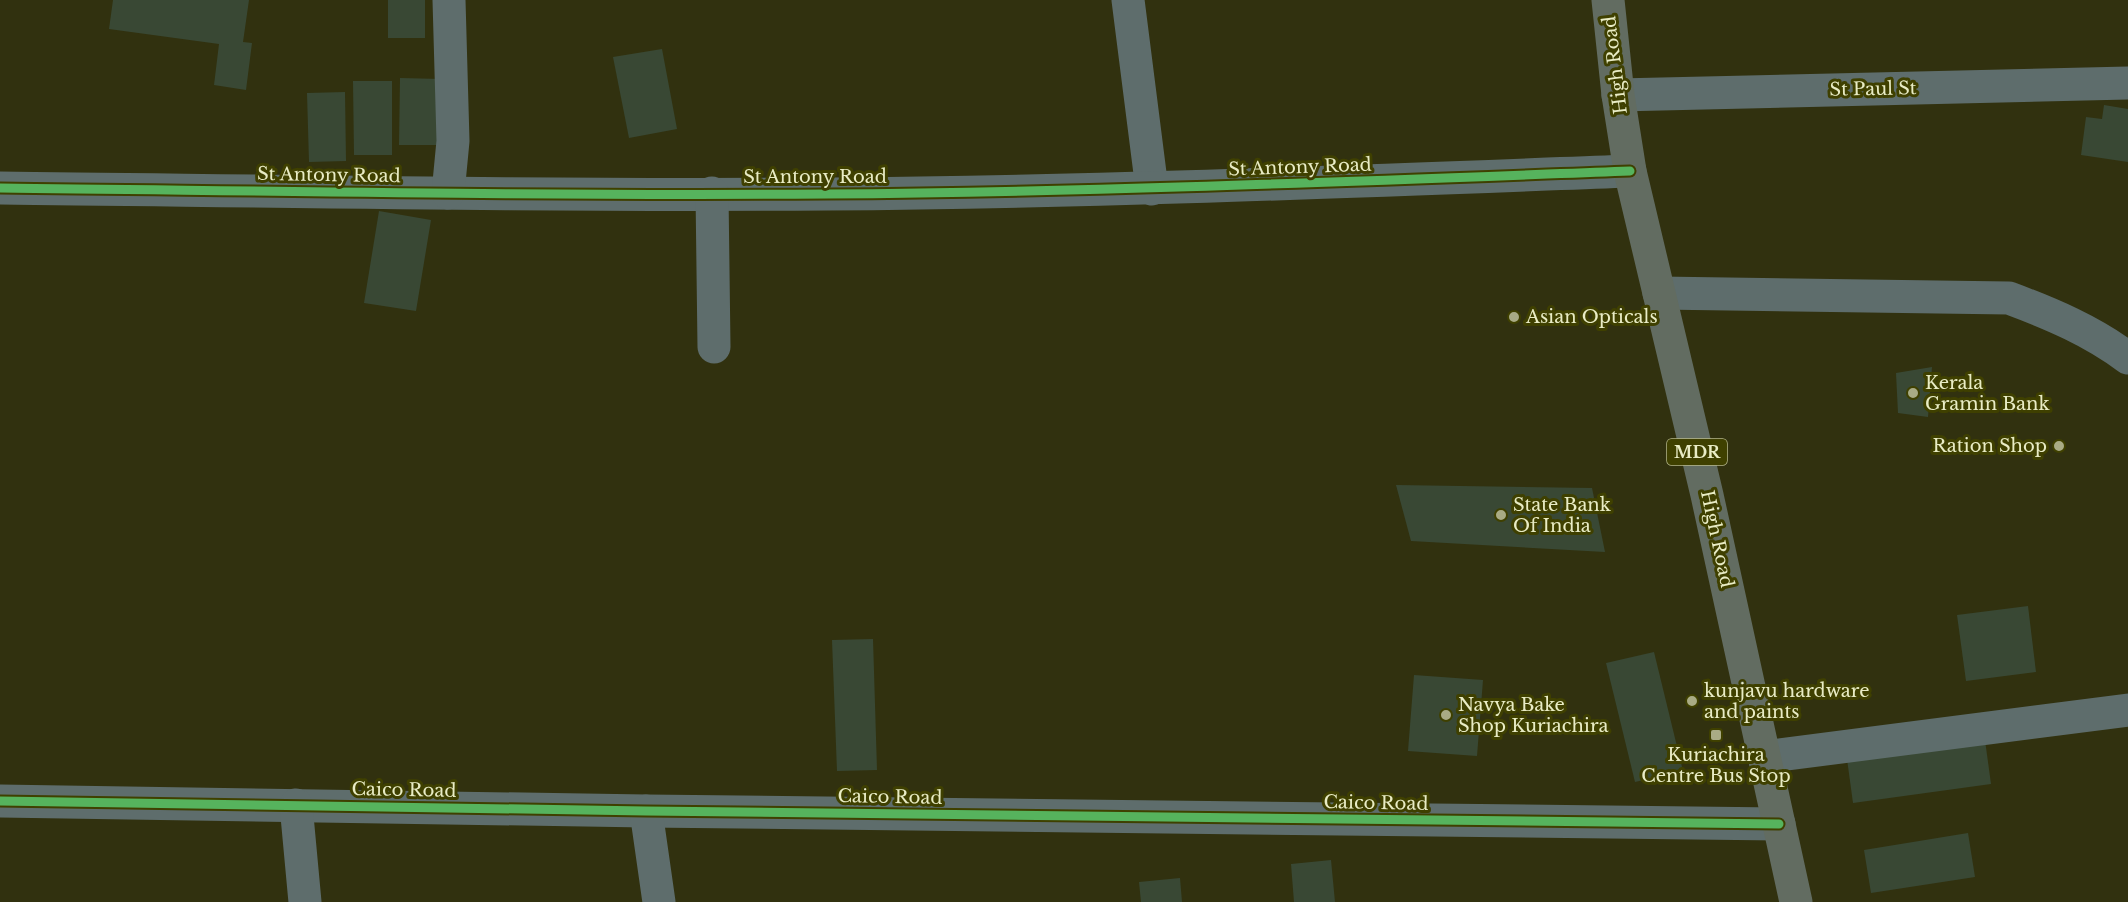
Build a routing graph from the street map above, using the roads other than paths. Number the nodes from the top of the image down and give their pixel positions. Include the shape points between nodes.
1 (449, 0) edge
2 (1128, 0) edge
3 (1608, 0) edge
4 (2128, 83) edge
5 (1618, 96) junction
6 (1630, 171) junction
7 (0, 188) edge
8 (1152, 189) junction
9 (448, 193) junction
10 (712, 194) junction
11 (1659, 293) junction
12 (714, 347) dead end
13 (2128, 358) edge
14 (2128, 710) edge
15 (1764, 757) junction
16 (0, 801) edge
17 (296, 805) junction
18 (646, 811) junction
19 (1779, 824) junction
20 (305, 902) edge
21 (659, 902) edge
22 (1796, 902) edge

1 - 9 street via 453,141
2 - 8 street
3 - 5 main road, High Road / MDR
4 - 5 street, St Paul St
5 - 6 main road, High Road / MDR
6 - 8 street, St Antony Road
6 - 11 main road, High Road / MDR
7 - 9 street, St Antony Road
8 - 10 street, St Antony Road
9 - 10 street, St Antony Road
10 - 12 street
11 - 13 street via 2010,298 2060,317
11 - 15 main road, High Road / MDR
14 - 15 street
15 - 19 main road, High Road / MDR
16 - 17 street, Caico Road
17 - 18 street, Caico Road
17 - 20 street
18 - 19 street, Caico Road
18 - 21 street
19 - 22 main road, High Road / MDR

